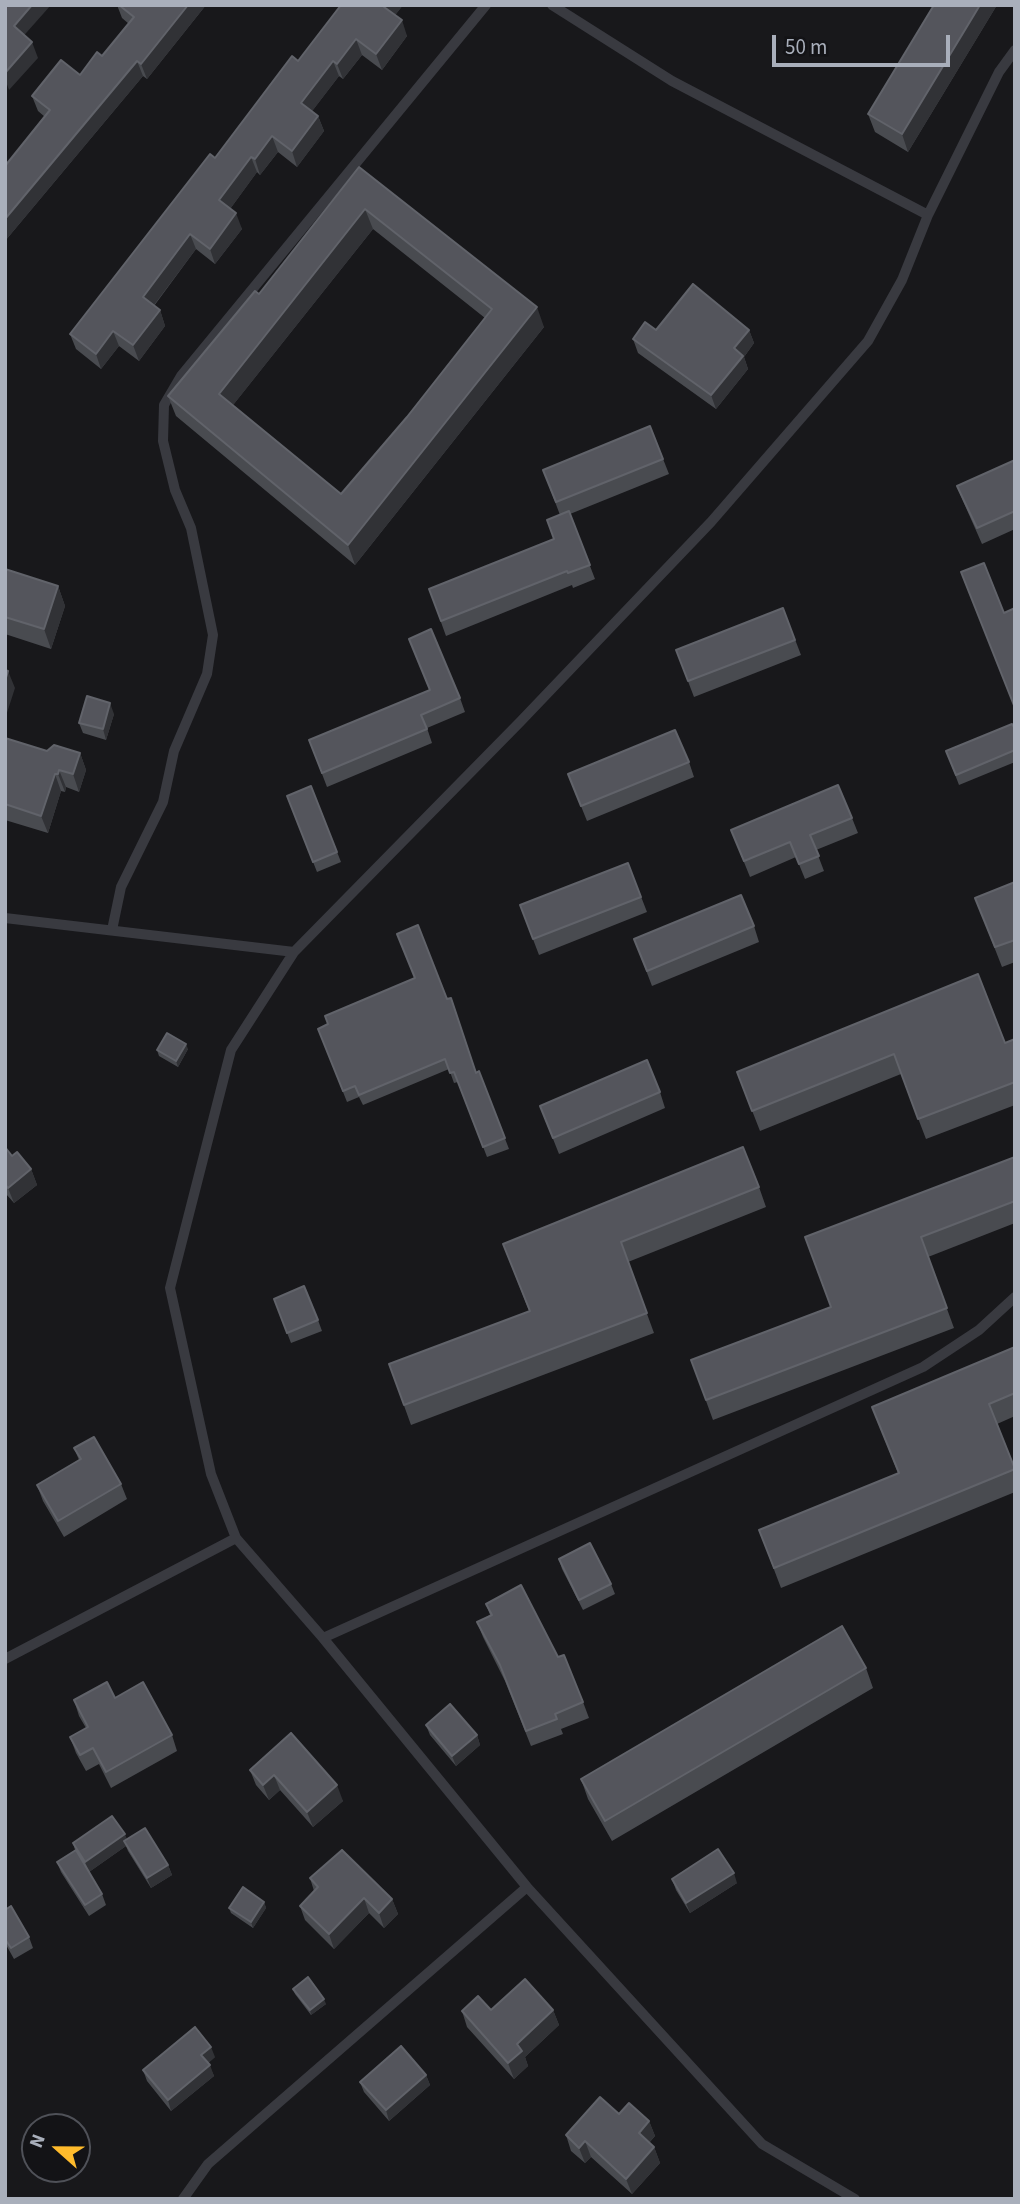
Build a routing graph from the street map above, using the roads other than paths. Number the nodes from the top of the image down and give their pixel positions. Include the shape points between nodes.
1 (486, 5) edge
2 (552, 5) edge
3 (1015, 50) edge
4 (928, 215) junction
5 (5, 918) edge
6 (112, 930) junction
7 (293, 952) junction
8 (1015, 1297) edge
9 (236, 1538) junction
10 (323, 1638) junction
11 (5, 1659) edge
12 (527, 1887) junction
13 (183, 2199) edge
14 (855, 2199) edge

1 - 6 lane via 181,376 164,405 163,441 174,490 191,528 214,635 207,674 174,751 163,802 121,887
2 - 4 lane via 672,81
3 - 4 lane via 999,72
4 - 7 lane via 902,280 868,341 851,361 712,522
5 - 6 lane
6 - 7 lane
7 - 9 lane via 231,1050 170,1288 211,1475
8 - 10 lane via 979,1330 923,1367
9 - 10 lane
9 - 11 lane
10 - 12 lane
12 - 13 lane via 208,2164
12 - 14 lane via 762,2144

